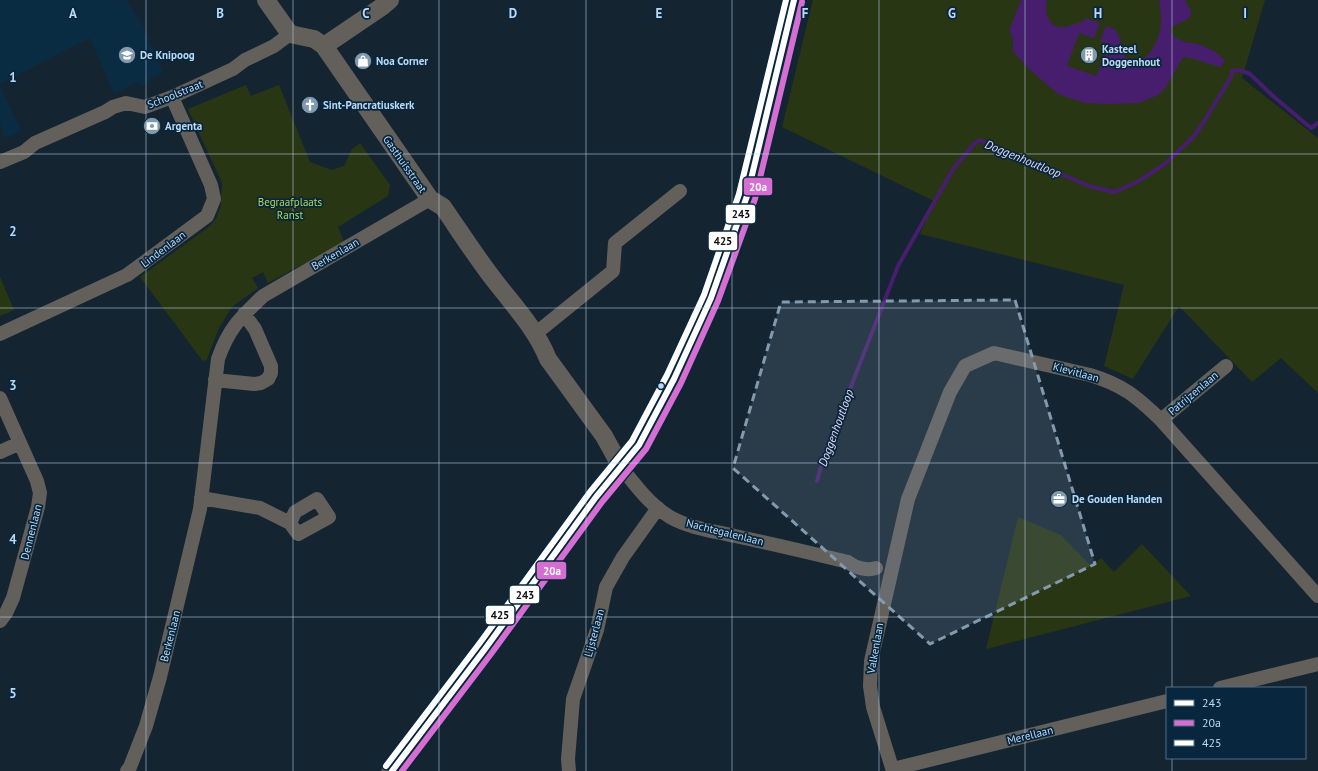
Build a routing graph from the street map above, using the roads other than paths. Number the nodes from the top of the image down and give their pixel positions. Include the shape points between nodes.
1 (266, 0) edge
2 (390, 0) edge
3 (794, 0) edge
4 (290, 34) junction
5 (324, 46) junction
6 (172, 97) junction
7 (0, 162) edge
8 (680, 191) dead end
9 (430, 199) junction
10 (244, 314) junction
11 (0, 334) edge
12 (535, 334) junction
13 (1226, 366) dead end
14 (215, 380) junction
15 (0, 398) edge
16 (1161, 420) junction
17 (20, 443) junction
18 (0, 452) edge
19 (621, 467) junction
20 (201, 498) junction
21 (658, 508) junction
22 (290, 523) dead end
23 (891, 571) junction
24 (1318, 596) edge
25 (0, 621) edge
26 (1318, 664) edge
27 (1224, 687) edge
28 (1166, 701) edge
29 (893, 770) edge
30 (127, 771) edge
31 (392, 771) edge
32 (569, 771) edge

1 - 4 street
2 - 5 street
3 - 19 main road via 747,196 730,246 684,359 639,445
4 - 5 street via 314,38
4 - 6 street, Schoolstraat via 274,46 245,60 233,70
5 - 9 street, Gasthuisstraat
6 - 7 street, Schoolstraat via 145,108 126,103 113,107
6 - 11 street, Lindenlaan via 211,184 214,199 207,216 127,275
8 - 12 street via 615,243 612,271
9 - 10 street, Berkenlaan via 263,296
9 - 12 street, Gasthuisstraat via 443,207 497,285
10 - 14 street, Berkenlaan via 233,326 223,345
10 - 14 street via 255,329 271,366 271,373 268,379 254,384
12 - 19 street, Gasthuisstraat via 548,359 604,436
13 - 16 street, Patrijzenlaan
14 - 20 street, Berkenlaan
15 - 17 street, Dennenlaan
16 - 23 street, Kievitlaan via 1126,389 1105,379 994,353 965,366 950,392 908,499
16 - 24 street, Kievitlaan
17 - 18 street
17 - 25 street, Dennenlaan via 40,493 13,598
19 - 21 street, Nachtegalenlaan via 639,490
19 - 31 main road
20 - 22 street via 260,508
20 - 30 street, Berkenlaan via 160,677 146,726
21 - 23 street, Nachtegalenlaan via 670,517 691,525 848,562 855,560
21 - 32 street, Lijsterlaan via 623,557 606,587 597,630 572,699
23 - 29 street, Valkenlaan via 871,661 870,686 873,707
26 - 27 street
28 - 29 street, Merellaan

